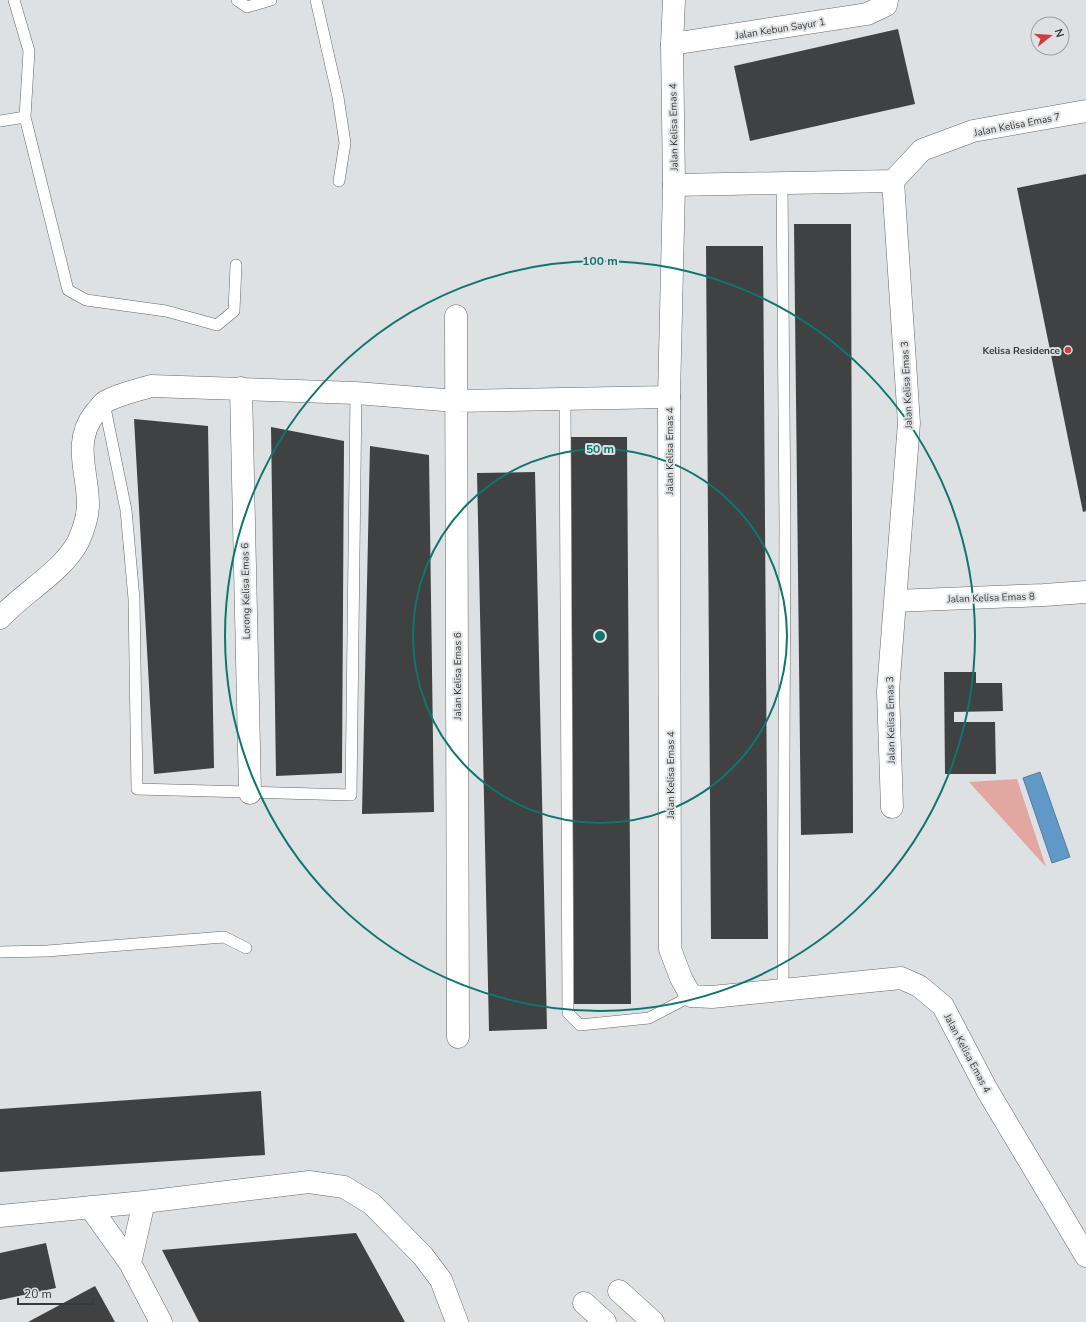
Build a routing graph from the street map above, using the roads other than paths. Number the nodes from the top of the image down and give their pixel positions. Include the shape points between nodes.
1 (14, 0) edge
2 (237, 0) edge
3 (271, 0) edge
4 (316, 0) edge
5 (674, 0) edge
6 (888, 2) edge
7 (672, 44) junction
8 (1086, 111) edge
9 (25, 117) junction
10 (0, 121) edge
11 (338, 181) dead end
12 (893, 181) junction
13 (782, 183) junction
14 (674, 185) junction
15 (236, 265) dead end
16 (456, 316) dead end
17 (241, 388) junction
18 (356, 393) junction
19 (670, 397) junction
20 (565, 399) junction
21 (456, 402) junction
22 (104, 403) junction
23 (1086, 592) edge
24 (895, 601) junction
25 (0, 618) edge
26 (250, 793) junction
27 (892, 807) dead end
28 (246, 948) dead end
29 (0, 952) edge
30 (783, 990) junction
31 (691, 996) junction
32 (458, 1037) dead end
33 (144, 1202) junction
34 (90, 1207) junction
35 (0, 1216) edge
36 (1086, 1256) edge
37 (130, 1263) junction
38 (619, 1291) dead end
39 (584, 1303) dead end
40 (161, 1322) edge
41 (457, 1322) edge
42 (605, 1322) edge
43 (653, 1322) edge

1 - 9 lane via 29,51
2 - 3 lane via 247,7
4 - 11 lane via 338,98 345,143
5 - 7 street, Jalan Kelisa Emas 4
6 - 7 street, Jalan Kebun Sayur 1 via 867,14
7 - 14 street, Jalan Kelisa Emas 4
8 - 12 street, Jalan Kelisa Emas 7 via 973,131 922,150
9 - 10 lane
9 - 15 lane via 68,290 86,300 166,311 217,325 234,311
12 - 13 street
12 - 24 street, Jalan Kelisa Emas 3 via 909,423
13 - 14 street
13 - 30 lane via 785,515
14 - 19 street, Jalan Kelisa Emas 4
16 - 21 street, Jalan Kelisa Emas 6
17 - 18 street
17 - 22 street via 151,386 119,395
17 - 26 street, Lorong Kelisa Emas 6
18 - 21 street
18 - 26 lane via 351,795
19 - 20 street
19 - 31 street, Jalan Kelisa Emas 4 via 670,949
20 - 21 street
20 - 31 lane via 568,1013 580,1025 649,1018
21 - 32 street, Jalan Kelisa Emas 6
22 - 25 street via 88,422 84,436 83,457 88,504 85,524 77,543 67,558
22 - 26 lane via 126,510 134,600 137,789
23 - 24 street, Jalan Kelisa Emas 8
24 - 27 street, Jalan Kelisa Emas 3 via 888,691
28 - 29 lane via 224,936 47,951
30 - 31 street, Jalan Kelisa Emas 4 via 712,997
30 - 36 street, Jalan Kelisa Emas 4 via 901,978 919,986 943,1006 987,1090
33 - 34 street
33 - 37 street
33 - 41 street via 309,1182 344,1187 372,1204 423,1256 441,1280
34 - 35 street
34 - 37 street
37 - 40 street
38 - 43 street
39 - 42 street

